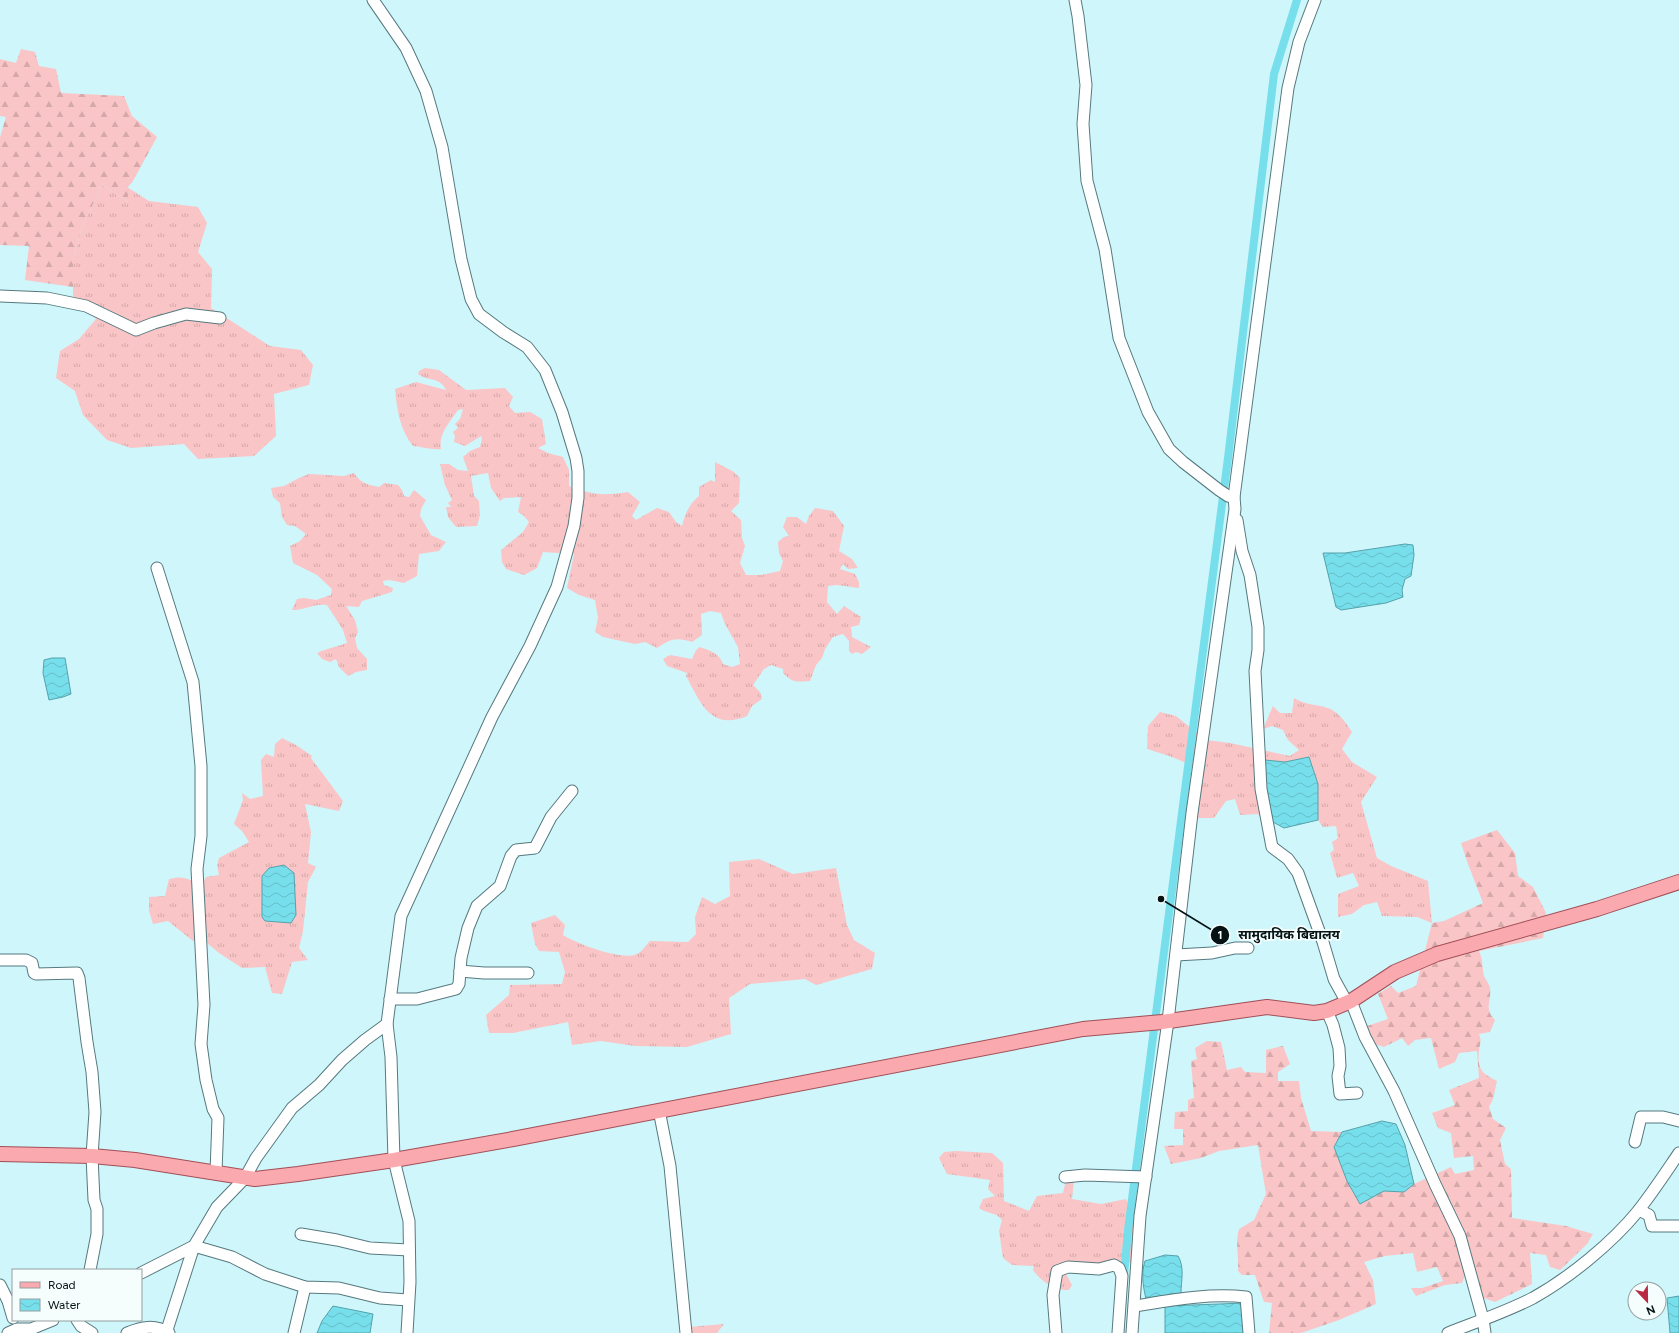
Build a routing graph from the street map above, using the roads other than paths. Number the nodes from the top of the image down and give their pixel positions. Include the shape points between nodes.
1 (373, 0) edge
2 (1075, 0) edge
3 (1315, 0) edge
4 (0, 296) edge
5 (220, 318) dead end
6 (1227, 494) junction
7 (1235, 509) junction
8 (157, 568) dead end
9 (572, 790) dead end
10 (1679, 882) edge
11 (1248, 948) dead end
12 (1176, 956) junction
13 (0, 960) edge
14 (460, 971) junction
15 (528, 973) dead end
16 (390, 999) junction
17 (1351, 1001) junction
18 (1327, 1011) junction
19 (1159, 1022) junction
20 (388, 1024) junction
21 (1357, 1094) dead end
22 (660, 1110) junction
23 (1679, 1121) edge
24 (1635, 1142) dead end
25 (1679, 1153) edge
26 (0, 1154) edge
27 (92, 1156) junction
28 (394, 1160) junction
29 (216, 1172) junction
30 (1065, 1177) dead end
31 (1137, 1177) junction
32 (246, 1178) junction
33 (1639, 1210) junction
34 (1679, 1226) edge
35 (301, 1234) dead end
36 (194, 1246) junction
37 (409, 1250) junction
38 (90, 1269) edge
39 (142, 1272) edge
40 (0, 1285) edge
41 (305, 1287) junction
42 (408, 1300) junction
43 (1135, 1306) junction
44 (1483, 1319) junction
45 (12, 1320) edge
46 (51, 1321) edge
47 (78, 1321) edge
48 (13, 1325) edge
49 (35, 1331) edge
50 (167, 1332) edge
51 (92, 1333) edge
52 (127, 1333) edge
53 (294, 1333) edge
54 (407, 1333) edge
55 (686, 1333) edge
56 (1056, 1333) edge
57 (1118, 1333) edge
58 (1132, 1333) edge
59 (1249, 1333) edge
60 (1448, 1333) edge
61 (1485, 1333) edge

1 - 16 street via 406,48 426,91 442,147 461,259 471,298 479,314 527,347 545,370 562,412 578,471 574,526 557,587 530,646 492,717 401,916
2 - 6 street via 1086,85 1083,124 1087,181 1106,249 1119,338 1148,412 1169,449
3 - 6 street via 1299,42 1288,88
4 - 5 street via 47,298 86,306 136,330 186,314
6 - 7 street
7 - 12 street via 1192,813
7 - 17 street via 1242,551 1250,575 1258,627 1255,671 1260,789 1265,818 1272,847 1288,859 1298,873 1334,979 1345,999
8 - 29 street via 193,682 201,766 201,836 196,869 204,1005 201,1044 206,1080 218,1118
9 - 14 street via 551,817 536,848 516,850 511,856 500,886 477,906 468,928
10 - 17 main road via 1597,909 1437,954 1395,972
11 - 12 street
12 - 19 street
13 - 27 street via 26,960 32,963 36,974 77,973 96,1112
14 - 15 street
14 - 16 street via 456,989 417,999
16 - 20 street
17 - 18 main road
17 - 44 street via 1460,1236
18 - 19 main road via 1314,1013 1267,1007
18 - 21 street via 1339,1048 1340,1094
19 - 22 main road via 1083,1029
19 - 31 street
20 - 28 street
20 - 32 street via 342,1060 319,1085 292,1108 256,1158
22 - 28 main road
22 - 55 street via 670,1166
23 - 24 street via 1662,1117 1642,1117
25 - 33 street
26 - 27 main road
27 - 29 main road
27 - 38 street via 97,1234
28 - 32 main road via 298,1174
28 - 37 street via 409,1221
29 - 32 main road
30 - 31 street
31 - 43 street via 1140,1216
32 - 36 street via 216,1207
33 - 34 street via 1650,1215 1652,1226
33 - 44 street via 1619,1233 1570,1274 1534,1298
35 - 37 street via 370,1248
36 - 39 street
36 - 41 street via 232,1257 265,1274
36 - 50 street
37 - 42 street
40 - 45 street via 8,1301
41 - 42 street via 339,1288 380,1298
41 - 53 street
42 - 54 street
43 - 58 street
43 - 59 street via 1224,1295 1246,1297
44 - 60 street
44 - 61 street
46 - 49 street
47 - 51 street
48 - 49 street
50 - 52 street via 151,1326
56 - 57 street via 1053,1295 1057,1271 1068,1267 1099,1269 1114,1264 1122,1276

